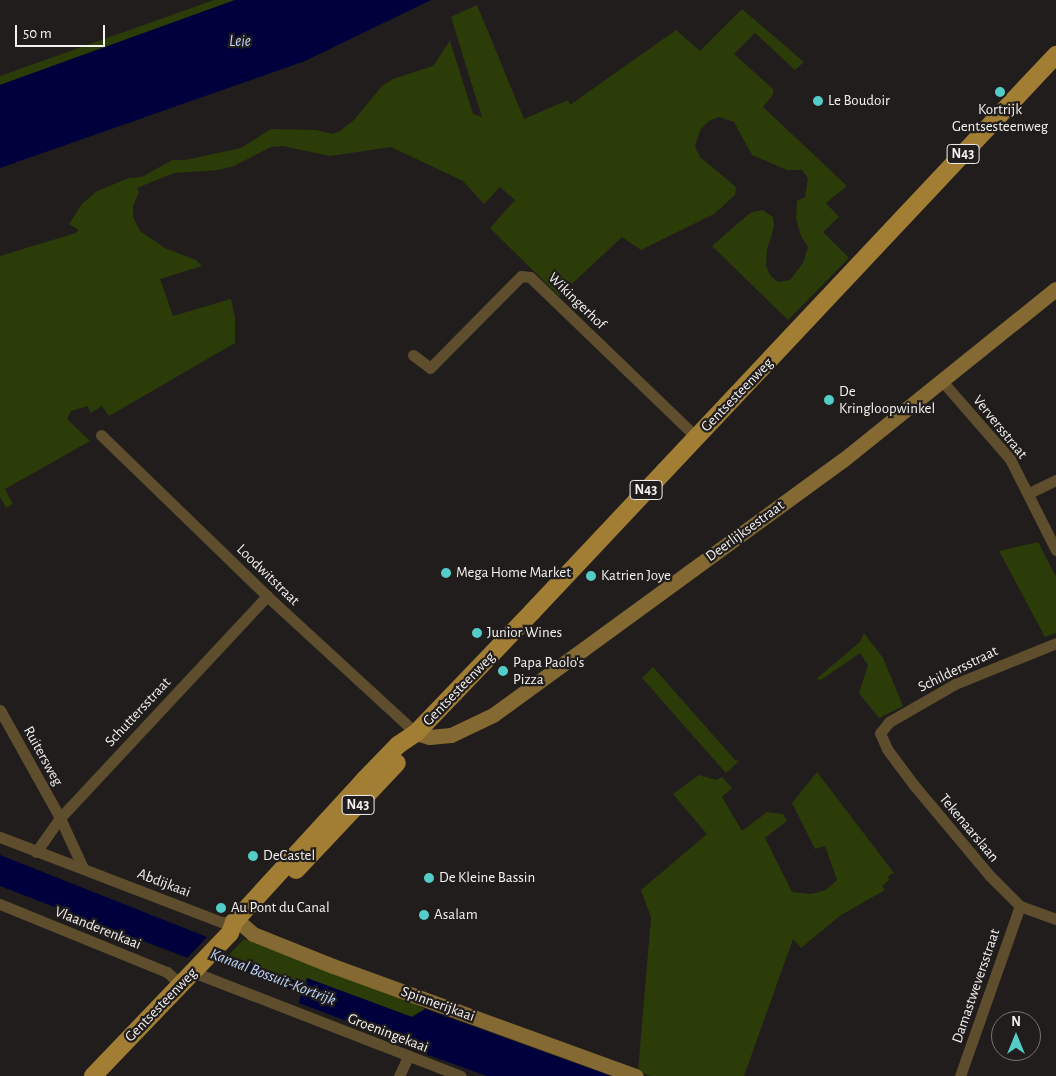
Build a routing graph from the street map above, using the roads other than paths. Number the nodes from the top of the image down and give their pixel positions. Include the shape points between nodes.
1 (1056, 55) edge
2 (1056, 289) edge
3 (413, 355) dead end
4 (942, 381) junction
5 (100, 435) dead end
6 (696, 437) junction
7 (1056, 480) edge
8 (1029, 493) junction
9 (1056, 550) edge
10 (268, 596) junction
11 (1056, 643) edge
12 (0, 710) edge
13 (416, 733) junction
14 (880, 733) joint
15 (60, 818) junction
16 (0, 837) edge
17 (36, 852) junction
18 (83, 868) junction
19 (0, 904) edge
20 (1020, 906) junction
21 (1056, 919) edge
22 (236, 927) junction
23 (194, 970) junction
24 (180, 984) junction
25 (408, 1057) junction
26 (93, 1076) edge
27 (399, 1076) edge
28 (461, 1076) edge
29 (635, 1076) edge
30 (960, 1076) edge

1 - 6 main road, Gentsesteenweg / N43
2 - 4 street, Deerlijksestraat
3 - 6 street, Wikingerhof via 430,368 521,276 530,277
4 - 8 street, Verversstraat via 1010,459
4 - 13 street, Deerlijksestraat via 843,460 493,715 451,735 429,737
5 - 10 street, Loodwitstraat
6 - 13 main road, Gentsesteenweg / N43
7 - 8 street
8 - 9 street, Verversstraat
10 - 13 street, Loodwitstraat
10 - 15 street, Schuttersstraat
11 - 14 street, Schildersstraat via 955,684 889,722
12 - 15 street, Ruitersweg
13 - 22 main road, Gentsesteenweg / N43 via 398,745 364,780
14 - 20 street, Tekenaarslaan via 887,749 913,784 990,876
15 - 17 street, Schuttersstraat
15 - 18 street
16 - 17 street, Abdijkaai
17 - 18 street, Abdijkaai
18 - 22 street, Abdijkaai
19 - 24 street, Vlaanderenkaai via 167,972
20 - 21 street, Tekenaarslaan
20 - 30 street, Damastweversstraat
22 - 23 main road, Gentsesteenweg / N43
22 - 29 street, Spinnerijkaai via 333,966
23 - 24 main road, Gentsesteenweg / N43
23 - 25 street, Groeningekaai
24 - 26 main road, Gentsesteenweg / N43
25 - 27 street
25 - 28 street, Groeningekaai

